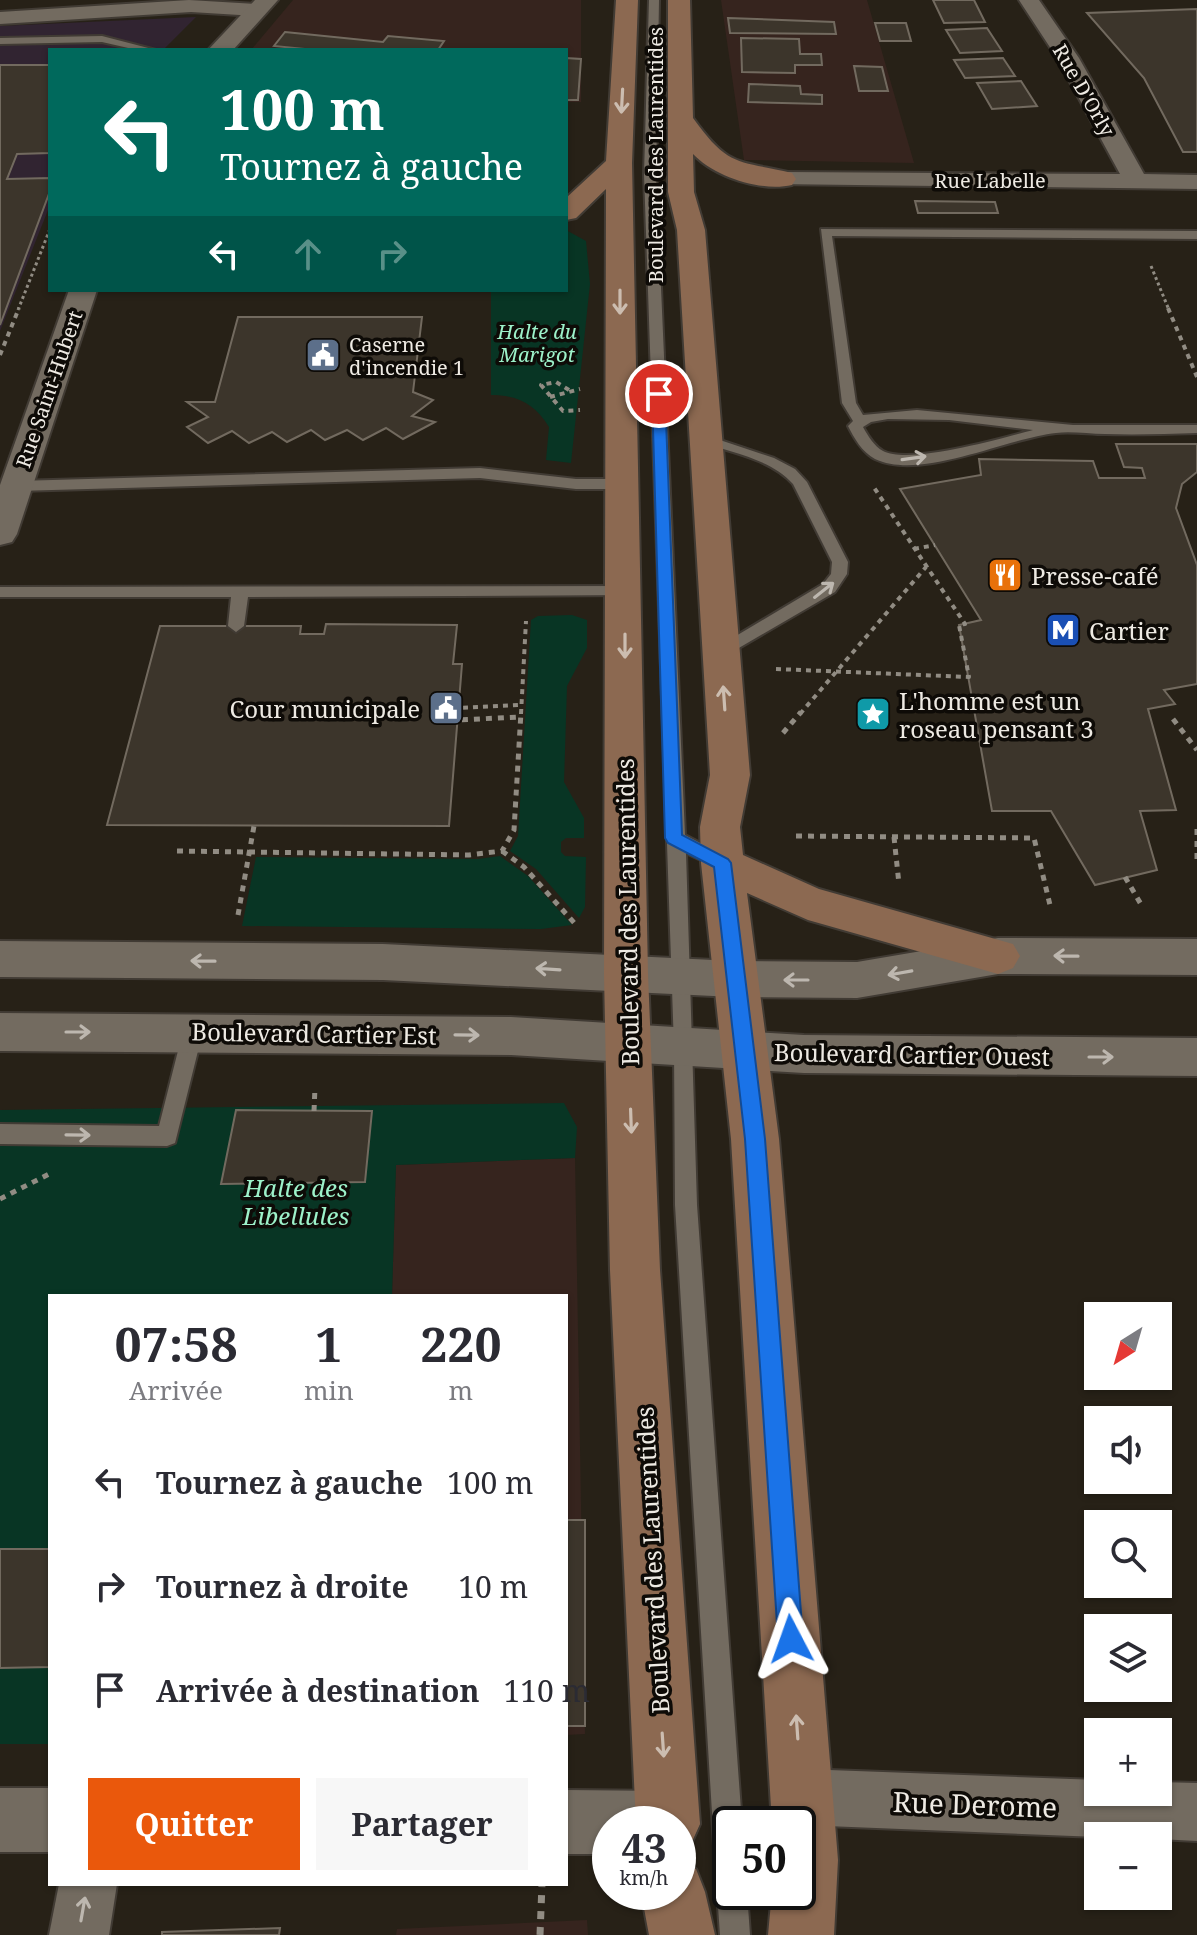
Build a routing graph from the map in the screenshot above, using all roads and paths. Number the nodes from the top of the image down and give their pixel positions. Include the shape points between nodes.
1 (627, 0) edge
2 (654, 0) edge
3 (679, 0) edge
4 (1029, 0) edge
5 (262, 5) edge
6 (0, 18) edge
7 (0, 41) edge
8 (142, 48) edge
9 (222, 48) edge
10 (679, 116) junction
11 (619, 163) junction
12 (783, 179) junction
13 (1136, 181) junction
14 (1197, 182) edge
15 (568, 210) edge
16 (691, 230) junction
17 (1197, 235) edge
18 (48, 238) edge
19 (1147, 256) dead end
20 (82, 292) edge
21 (0, 355) edge
22 (1197, 377) edge
23 (582, 389) dead end
24 (569, 390) junction
25 (550, 397) junction
26 (580, 410) dead end
27 (860, 420) junction
28 (1056, 428) junction
29 (1197, 429) edge
30 (705, 439) junction
31 (870, 482) dead end
32 (621, 484) junction
33 (17, 486) junction
34 (1, 530) edge
35 (935, 545) dead end
36 (914, 549) junction
37 (926, 567) junction
38 (625, 591) junction
39 (0, 592) edge
40 (240, 592) junction
41 (526, 613) dead end
42 (236, 626) dead end
43 (720, 653) junction
44 (776, 669) dead end
45 (838, 672) junction
46 (520, 705) junction
47 (519, 717) junction
48 (1173, 719) dead end
49 (783, 733) dead end
50 (1197, 750) edge
51 (254, 826) dead end
52 (1197, 829) edge
53 (796, 836) dead end
54 (894, 837) junction
55 (674, 838) junction
56 (177, 851) dead end
57 (502, 851) junction
58 (248, 852) junction
59 (1197, 859) edge
60 (722, 863) junction
61 (1125, 877) dead end
62 (900, 893) dead end
63 (1050, 905) dead end
64 (1142, 906) dead end
65 (237, 918) dead end
66 (579, 929) dead end
67 (998, 956) junction
68 (1197, 957) edge
69 (0, 959) edge
70 (626, 974) junction
71 (680, 977) junction
72 (734, 979) junction
73 (193, 1031) junction
74 (0, 1032) edge
75 (627, 1044) junction
76 (684, 1047) junction
77 (743, 1051) junction
78 (1197, 1057) edge
79 (315, 1087) dead end
80 (314, 1111) dead end
81 (0, 1134) edge
82 (52, 1172) dead end
83 (0, 1199) edge
84 (802, 1797) junction
85 (667, 1806) edge
86 (726, 1806) edge
87 (1197, 1812) edge
88 (0, 1820) edge
89 (48, 1820) edge
90 (568, 1822) edge
91 (592, 1822) edge
92 (88, 1886) edge
93 (542, 1886) edge
94 (677, 1910) edge
95 (733, 1910) edge
96 (79, 1935) edge
97 (540, 1935) edge
98 (682, 1935) edge
99 (735, 1935) edge
100 (801, 1935) edge

1 -> 11 main road, Boulevard des Laurentides
2 - 55 lane, Boulevard des Laurentides via 650,174
3 - 10 main road, Boulevard des Laurentides
4 - 13 street, Rue D'Orly via 1068,58
5 - 6 street
5 - 9 street
7 - 8 lane via 102,39
10 - 12 main road via 716,163
10 - 16 main road, Boulevard des Laurentides via 681,192
11 - 15 main road
11 -> 32 main road, Boulevard des Laurentides
12 - 13 street, Rue Labelle
12 - 16 main road via 717,200
13 - 14 street, Rue Labelle
16 - 30 main road, Boulevard des Laurentides
17 - 27 lane via 825,232 849,403
18 - 21 path
19 - 22 path
20 - 33 street, Rue Saint-Hubert
23 - 24 path
24 - 25 path
24 - 25 path via 553,381 541,385
25 - 26 path via 563,411
27 - 28 lane via 960,416
27 -> 28 lane via 855,426 872,450 900,460 981,448
28 - 29 lane
30 - 43 main road, Boulevard des Laurentides
43 -> 30 lane via 829,588 841,566 795,478 769,461
31 - 36 path
32 - 33 lane via 480,473
32 - 38 main road, Boulevard des Laurentides
33 - 34 street, Rue Saint-Hubert
35 - 36 path
36 - 37 path
37 - 45 path
37 - 45 path via 965,624 959,625 969,677
38 - 40 lane
38 -> 70 main road, Boulevard des Laurentides
39 - 40 lane
40 - 42 lane
41 - 46 path
60 -> 43 main road, Boulevard des Laurentides via 720,827 730,775
44 - 45 path
45 - 49 path
46 - 47 path
46 - 47 path via 459,708 458,720
47 - 57 path via 514,830
48 - 50 path
51 - 58 path
52 - 59 path
53 - 54 path
54 - 62 path
54 - 63 path via 1034,838
55 - 60 lane, Boulevard des Laurentides
55 - 71 lane, Boulevard des Laurentides
56 - 58 path
57 - 58 path
57 - 66 path via 524,867
58 - 65 path
60 - 67 main road via 808,903
60 - 72 main road, Boulevard des Laurentides
61 - 64 path
68 -> 67 street
67 -> 72 street via 857,980
70 -> 69 street via 397,962
70 - 71 street
70 - 75 main road, Boulevard des Laurentides
71 - 72 street
71 - 76 lane, Boulevard des Laurentides
72 - 77 main road, Boulevard des Laurentides
74 -> 73 street, Boulevard Cartier Est
73 -> 75 street, Boulevard Cartier Est via 511,1036
81 -> 73 lane via 167,1136
75 - 76 street, Boulevard Cartier Ouest
75 -> 85 main road, Boulevard des Laurentides
76 - 77 street, Boulevard Cartier Ouest
76 - 86 lane, Boulevard des Laurentides via 686,1205
77 -> 78 street, Boulevard Cartier Ouest
84 -> 77 main road, Boulevard des Laurentides via 755,1139
79 - 80 path
82 - 83 path
84 - 87 street, Rue Derome
84 - 100 main road, Boulevard des Laurentides via 806,1860
88 - 89 street
90 - 91 street
96 -> 92 street
93 - 97 path
94 - 98 main road
95 - 99 lane

